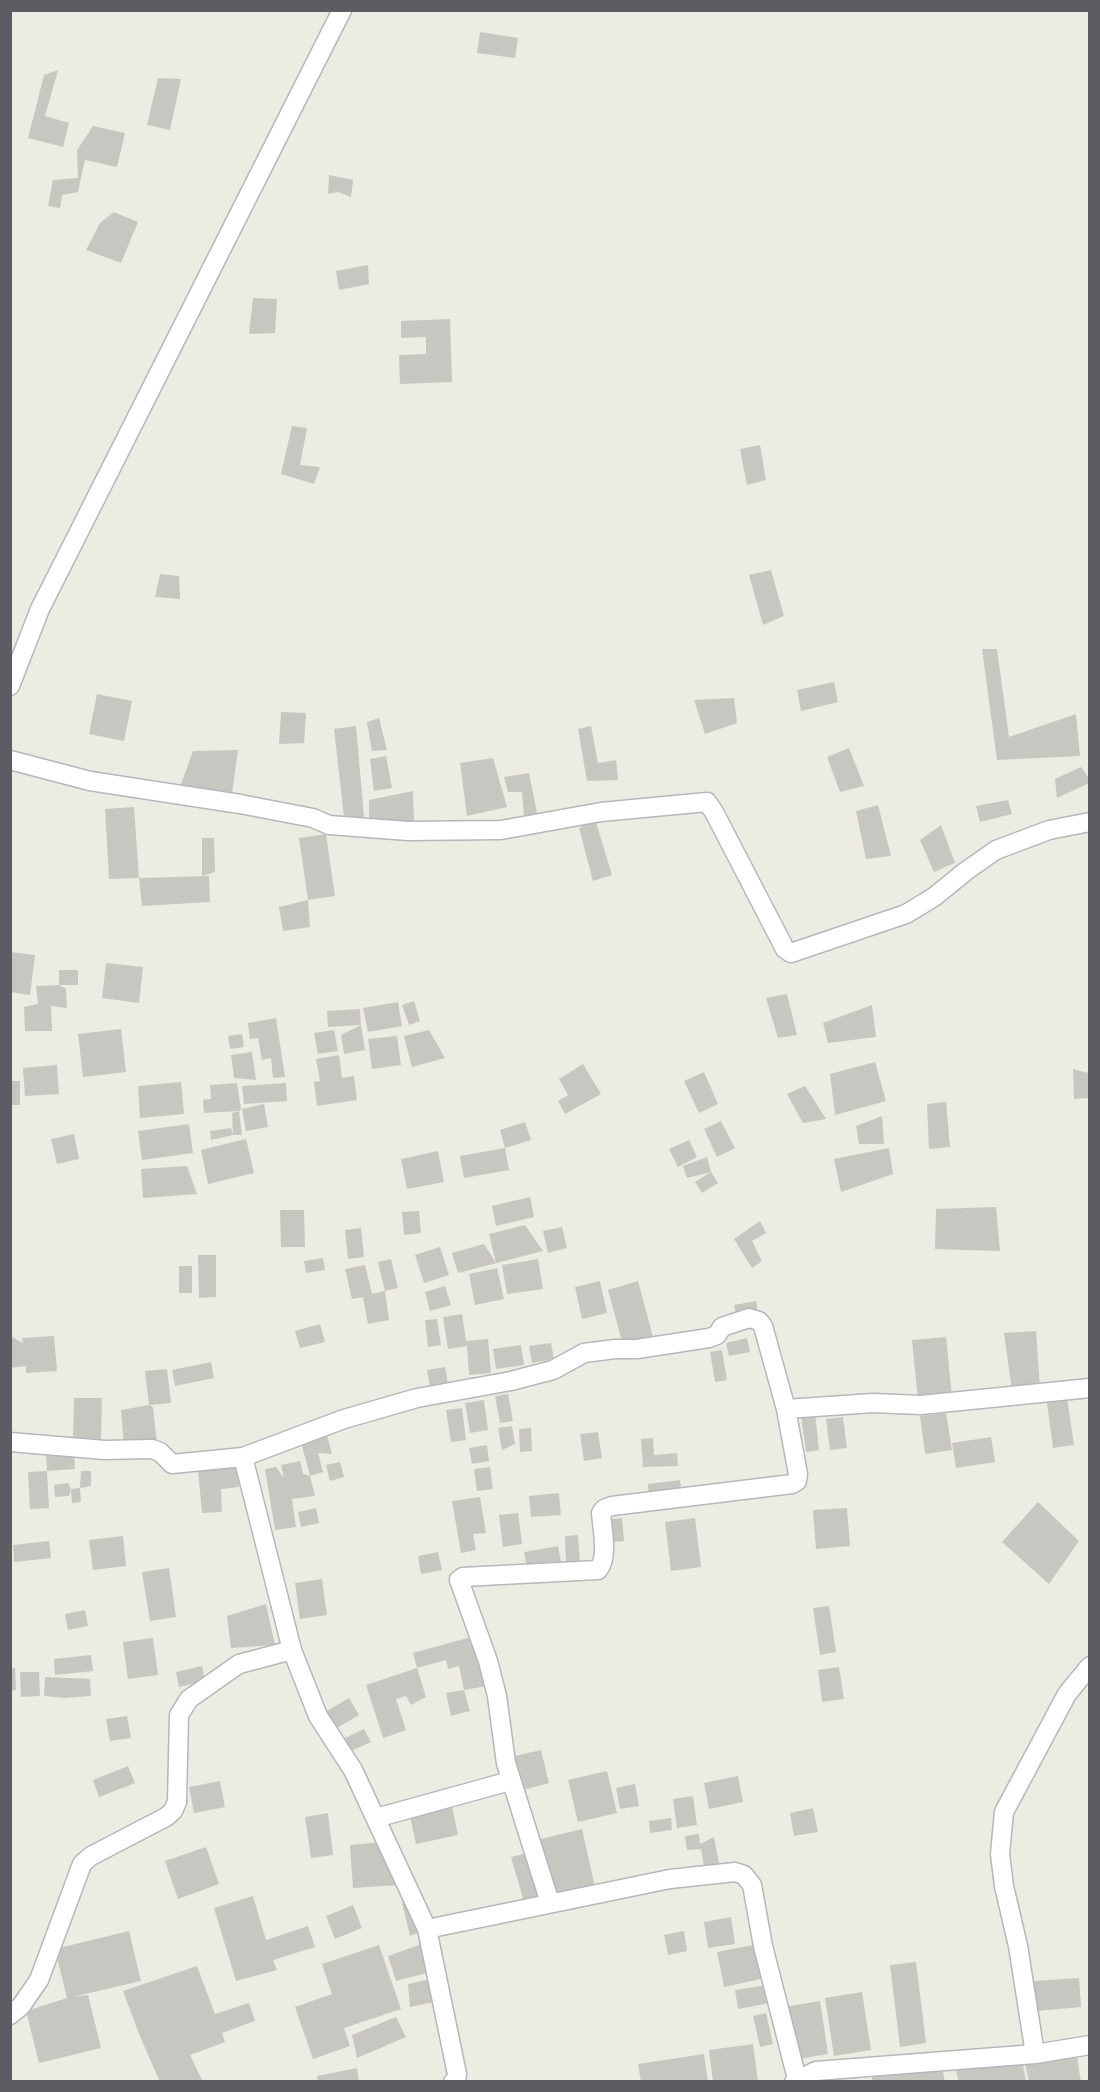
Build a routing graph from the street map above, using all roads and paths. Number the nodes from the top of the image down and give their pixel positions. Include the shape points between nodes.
1 (342, 10) edge
2 (10, 686) edge
3 (10, 760) edge
4 (1089, 822) edge
5 (1089, 1388) edge
6 (786, 1409) junction
7 (10, 1442) edge
8 (243, 1456) junction
9 (292, 1650) junction
10 (1089, 1666) edge
11 (510, 1780) junction
12 (376, 1818) junction
13 (550, 1903) junction
14 (427, 1929) junction
15 (10, 2016) edge
16 (1089, 2045) edge
17 (1035, 2054) junction
18 (796, 2080) edge
19 (453, 2082) edge

1 - 2 street via 40,609
3 - 4 street via 90,781 240,804 313,818 329,825 408,831 501,830 602,812 706,802 785,949 791,953 906,914 996,850 1049,830
5 - 6 street via 921,1405 873,1403
6 - 8 street via 763,1326 749,1318 722,1327 710,1338 584,1353 552,1370 417,1398 344,1419
6 - 11 street via 798,1474 792,1484 604,1509 603,1557 598,1570 459,1580 488,1661
7 - 8 street via 105,1450 152,1449 172,1464
8 - 9 street
9 - 12 street via 318,1716 353,1770
9 - 15 street via 239,1664 189,1699 179,1715 177,1802 173,1811 82,1864 39,1980
10 - 17 street via 1068,1694 1004,1812 1000,1854
11 - 12 street
11 - 13 street
12 - 14 street
13 - 14 street
13 - 18 street via 670,1879 735,1872 744,1875 752,1885
14 - 19 street via 457,2074
16 - 17 street
17 - 18 street via 816,2071

